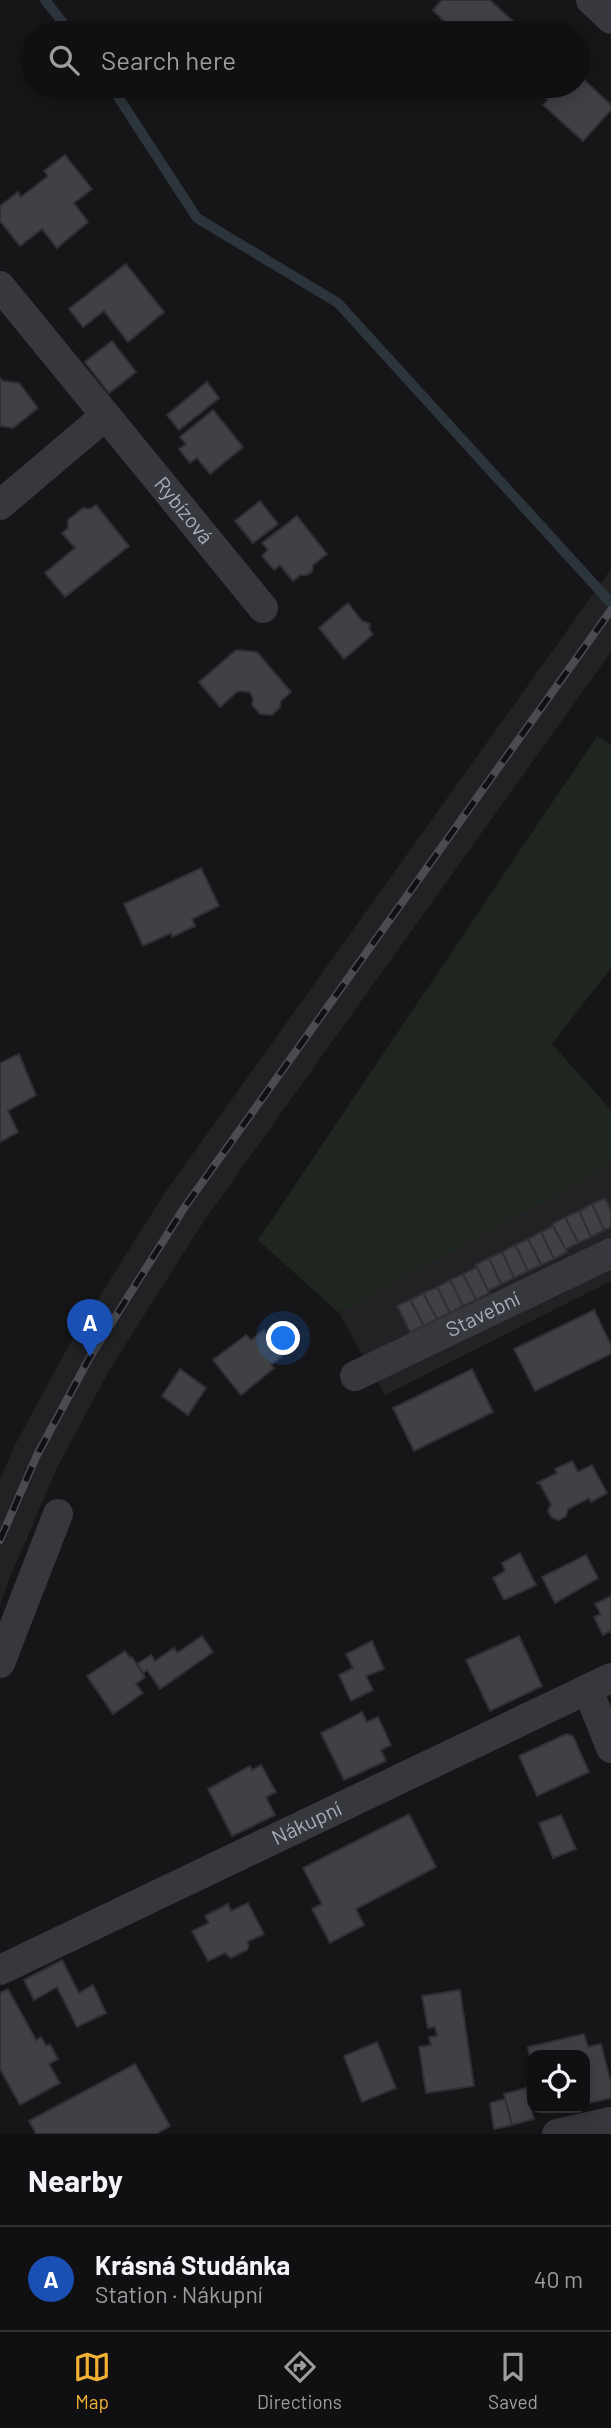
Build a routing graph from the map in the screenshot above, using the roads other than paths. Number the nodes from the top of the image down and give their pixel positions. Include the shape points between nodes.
1 (591, 0) edge
2 (611, 19) edge
3 (0, 286) edge
4 (104, 416) junction
5 (0, 505) edge
6 (262, 608) dead end
7 (611, 1253) edge
8 (355, 1376) dead end
9 (58, 1514) dead end
10 (0, 1663) edge
11 (599, 1684) edge
12 (611, 1748) edge
13 (0, 1970) edge
14 (611, 2122) edge
15 (558, 2134) edge

1 - 2 street
3 - 4 street, Rybízová
4 - 5 street
4 - 6 street, Rybízová
7 - 8 street, Stavební
9 - 10 street
11 - 12 street
11 - 13 street, Nákupní
14 - 15 street

